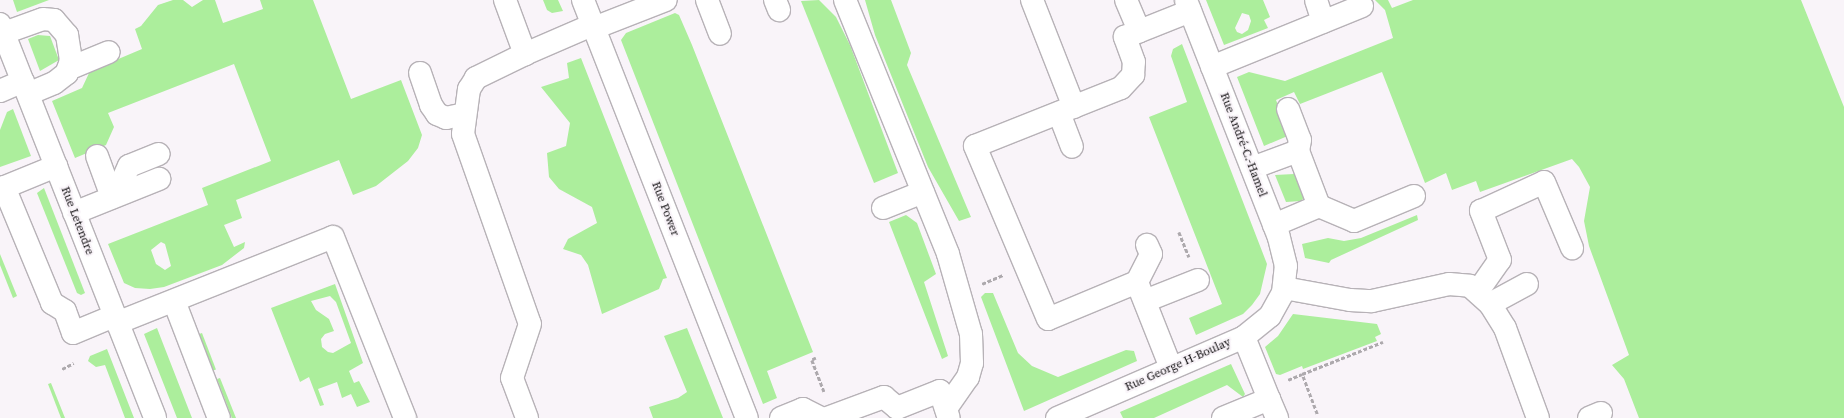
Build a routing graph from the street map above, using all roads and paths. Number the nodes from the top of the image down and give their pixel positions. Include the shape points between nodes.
1 (504, 0) edge
2 (583, 0) edge
3 (666, 0) edge
4 (707, 0) edge
5 (845, 0) edge
6 (1032, 0) edge
7 (1126, 0) edge
8 (1316, 0) edge
9 (1188, 5) edge
10 (1362, 6) dead end
11 (1323, 22) junction
12 (593, 26) junction
13 (2, 28) edge
14 (1139, 31) junction
15 (720, 34) dead end
16 (109, 52) dead end
17 (525, 54) junction
18 (1212, 67) junction
19 (68, 69) junction
20 (420, 73) dead end
21 (25, 88) junction
22 (0, 91) edge
23 (1288, 109) dead end
24 (1066, 110) junction
25 (465, 114) junction
26 (1072, 147) dead end
27 (1298, 151) junction
28 (159, 154) dead end
29 (97, 156) dead end
30 (56, 166) junction
31 (1252, 168) junction
32 (159, 179) dead end
33 (2, 188) edge
34 (924, 192) junction
35 (114, 196) junction
36 (1414, 196) dead end
37 (1319, 206) junction
38 (883, 208) dead end
39 (74, 213) junction
40 (1274, 225) junction
41 (1147, 245) dead end
42 (1572, 248) dead end
43 (1026, 266) junction
44 (1198, 280) dead end
45 (1527, 284) dead end
46 (1284, 290) junction
47 (1141, 292) junction
48 (959, 293) junction
49 (1484, 298) junction
50 (174, 301) junction
51 (116, 319) junction
52 (1244, 337) junction
53 (1383, 342) dead end
54 (816, 358) dead end
55 (1332, 362) junction
56 (74, 363) dead end
57 (1334, 367) dead end
58 (1171, 368) junction
59 (62, 369) dead end
60 (818, 377) dead end
61 (1273, 408) edge
62 (1093, 411) edge
63 (948, 413) edge
64 (1317, 414) dead end
65 (154, 418) edge
66 (219, 418) edge
67 (405, 418) edge
68 (527, 418) edge
69 (747, 418) edge
70 (781, 418) edge
71 (821, 418) edge
72 (827, 418) edge
73 (1057, 418) edge
74 (1223, 418) edge
75 (1538, 418) edge

1 - 17 street
2 - 12 street, Rue Power
3 - 12 street
4 - 15 street
5 - 34 street
6 - 24 street
7 - 14 street
8 - 11 street
9 - 14 street
9 - 18 street, Rue André-C.-Hamel
10 - 11 street
11 - 18 street
12 - 17 street
12 - 69 street, Rue Power
13 - 19 street via 43,20 69,23
13 - 21 street, Rue Letendre
14 - 24 street via 1125,37 1134,62 1133,75 1127,83
16 - 19 street
17 - 25 street via 476,78 469,89
18 - 31 street, Rue André-C.-Hamel
19 - 21 street via 62,79
20 - 25 street via 431,105 437,114 446,118
21 - 22 street
21 - 30 street, Rue Letendre
23 - 27 street via 1300,140
24 - 26 street
24 - 43 street via 975,146
25 - 68 street via 463,134 530,324 512,378
27 - 31 street
27 - 37 street
28 - 35 street via 129,166
29 - 35 street
30 - 33 street
30 - 39 street, Rue Letendre
31 - 40 street, Rue André-C.-Hamel
32 - 35 street
33 - 51 street via 52,303 65,311 73,333
34 - 38 street
34 - 48 street via 948,254
35 - 39 street
36 - 37 street via 1354,221
37 - 40 street
39 - 51 street, Rue Letendre
40 - 46 street, Rue André-C.-Hamel via 1286,266
41 - 47 street via 1151,254
42 - 49 street via 1544,182 1481,211 1500,260
43 - 47 street via 1048,319
43 - 48 path
44 - 47 street
45 - 49 street
46 - 49 street via 1350,300 1372,300 1449,284 1470,286
46 - 52 street, Rue George H-Boulay via 1270,316
47 - 58 street
48 - 63 street via 970,334 972,363 968,377
49 - 75 street via 1505,328
50 - 51 street
50 - 66 street
50 - 67 street via 333,237
51 - 65 street, Rue Letendre
52 - 58 street, Rue George H-Boulay
52 - 61 street
53 - 55 path
54 - 60 path via 812,360
55 - 57 path
55 - 64 path via 1302,374
56 - 59 path
58 - 62 street, Rue George H-Boulay
61 - 74 street
62 - 73 street, Rue George H-Boulay
63 - 72 street via 940,392 896,408 884,397
70 - 71 street via 803,409

